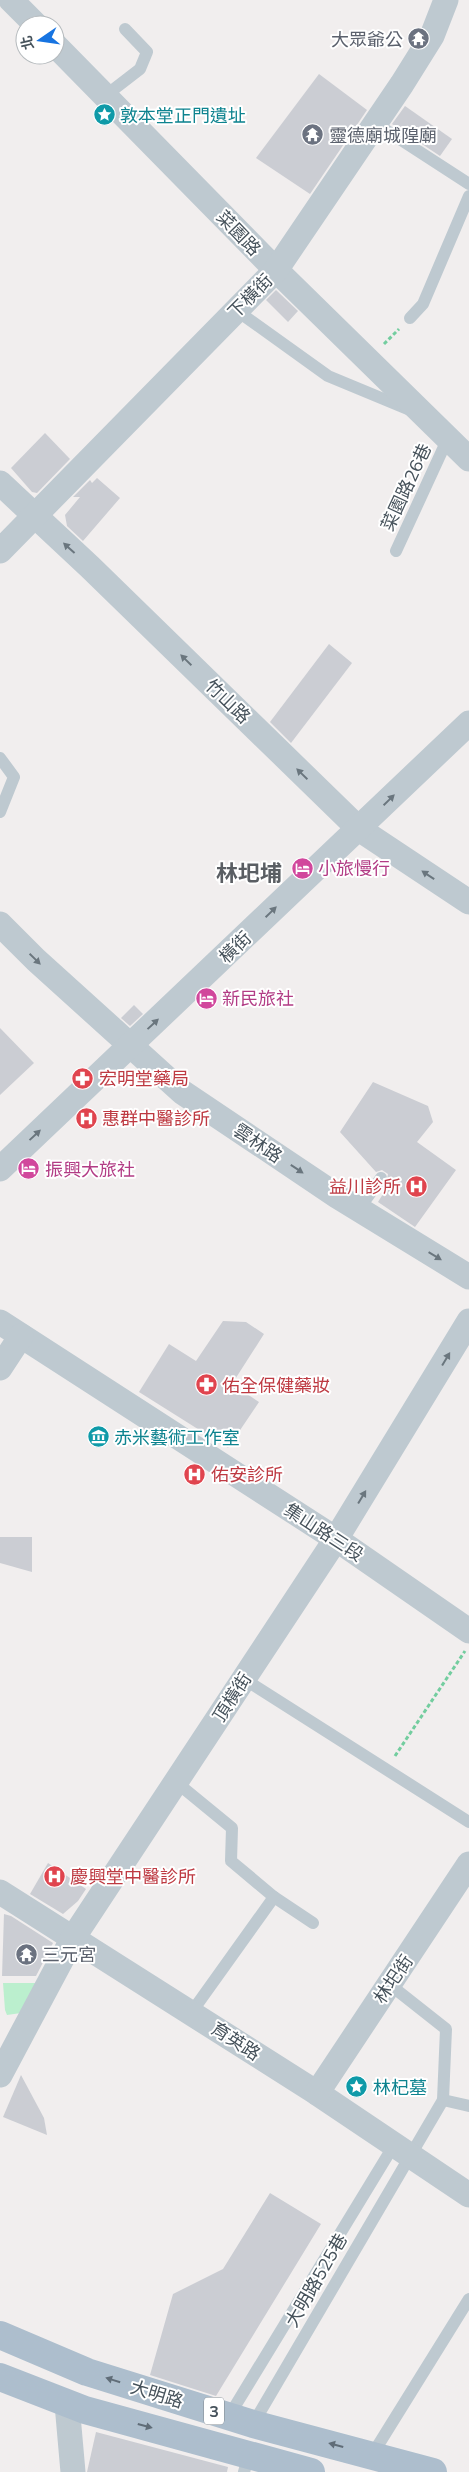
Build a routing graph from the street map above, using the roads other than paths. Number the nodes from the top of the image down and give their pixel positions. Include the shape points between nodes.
1 (11, 0) edge
2 (446, 0) edge
3 (26, 15) edge
4 (125, 29) dead end
5 (65, 55) edge
6 (105, 96) junction
7 (375, 123) junction
8 (469, 184) edge
9 (469, 196) edge
10 (276, 270) junction
11 (236, 310) junction
12 (410, 318) road end
13 (426, 417) junction
14 (448, 438) junction
15 (469, 459) edge
16 (0, 483) edge
17 (33, 516) junction
18 (0, 551) edge
19 (396, 551) dead end
20 (469, 723) edge
21 (0, 758) edge
22 (0, 812) edge
23 (359, 829) junction
24 (469, 902) edge
25 (0, 924) edge
26 (129, 1045) junction
27 (0, 1169) edge
28 (381, 1178) dead end
29 (359, 1209) junction
30 (469, 1277) edge
31 (0, 1322) edge
32 (469, 1322) edge
33 (21, 1336) junction
34 (0, 1368) edge
35 (336, 1539) junction
36 (469, 1631) edge
37 (244, 1678) junction
38 (176, 1782) junction
39 (469, 1822) edge
40 (469, 1864) edge
41 (0, 1892) edge
42 (274, 1897) junction
43 (313, 1923) dead end
44 (74, 1938) junction
45 (389, 1984) junction
46 (191, 2013) junction
47 (0, 2075) edge
48 (317, 2094) junction
49 (443, 2100) junction
50 (469, 2106) edge
51 (402, 2150) junction
52 (469, 2194) edge
53 (469, 2299) edge
54 (0, 2335) edge
55 (0, 2377) edge
56 (67, 2404) junction
57 (241, 2420) junction
58 (372, 2455) junction
59 (247, 2463) edge
60 (73, 2472) edge
61 (311, 2472) edge
62 (433, 2472) edge

1 - 3 street
2 - 7 street, 下橫街 via 432,36
4 - 6 lane via 147,52 140,69
5 - 6 street, 菜園路
6 - 10 street, 菜園路
7 - 8 lane
7 - 10 street, 下橫街
9 - 12 lane via 423,304
10 - 11 street, 下橫街
10 - 13 street, 菜園路
11 - 13 lane via 328,376
11 - 17 street, 下橫街
13 - 14 street, 菜園路
14 - 15 street, 菜園路
14 - 19 lane, 菜園路26巷
16 - 17 street, 竹山路
17 - 18 street, 下橫街
23 -> 17 street, 竹山路 via 90,567
23 -> 20 street, 橫街
21 - 22 lane via 14,777
24 -> 23 street, 竹山路
26 -> 23 street, 橫街
25 -> 26 street, 雲林路
27 -> 26 street, 橫街
26 -> 29 street, 雲林路 via 182,1092
28 - 29 lane
29 -> 30 street, 雲林路
31 - 33 street, 集山路三段
35 -> 32 street, 頂橫街
33 - 34 street
33 - 35 street, 集山路三段
35 - 36 street, 集山路三段
35 - 37 street, 頂橫街
37 - 38 street, 頂橫街
37 - 39 lane
38 - 42 lane via 232,1828 231,1860
38 - 44 street, 頂橫街
40 - 45 street, 林圯街
41 - 44 street, 育英路
42 - 43 lane
42 - 46 lane
44 - 46 street, 育英路
44 - 47 street, 頂橫街
45 - 48 street, 林圯街
45 - 49 lane via 446,2029
46 - 48 street, 育英路
48 - 51 street, 育英路
49 - 50 lane
49 - 51 lane
51 - 52 street, 育英路
51 - 57 lane, 大明路525巷
51 - 57 lane
53 - 58 lane
57 -> 54 main road, 大明路 / 3 via 87,2372
55 - 56 main road, 大明路 / 3
56 -> 59 main road, 大明路 / 3
56 - 60 street
58 -> 57 main road, 大明路 / 3
58 - 62 main road, 大明路 / 3
59 - 61 main road, 大明路 / 3

